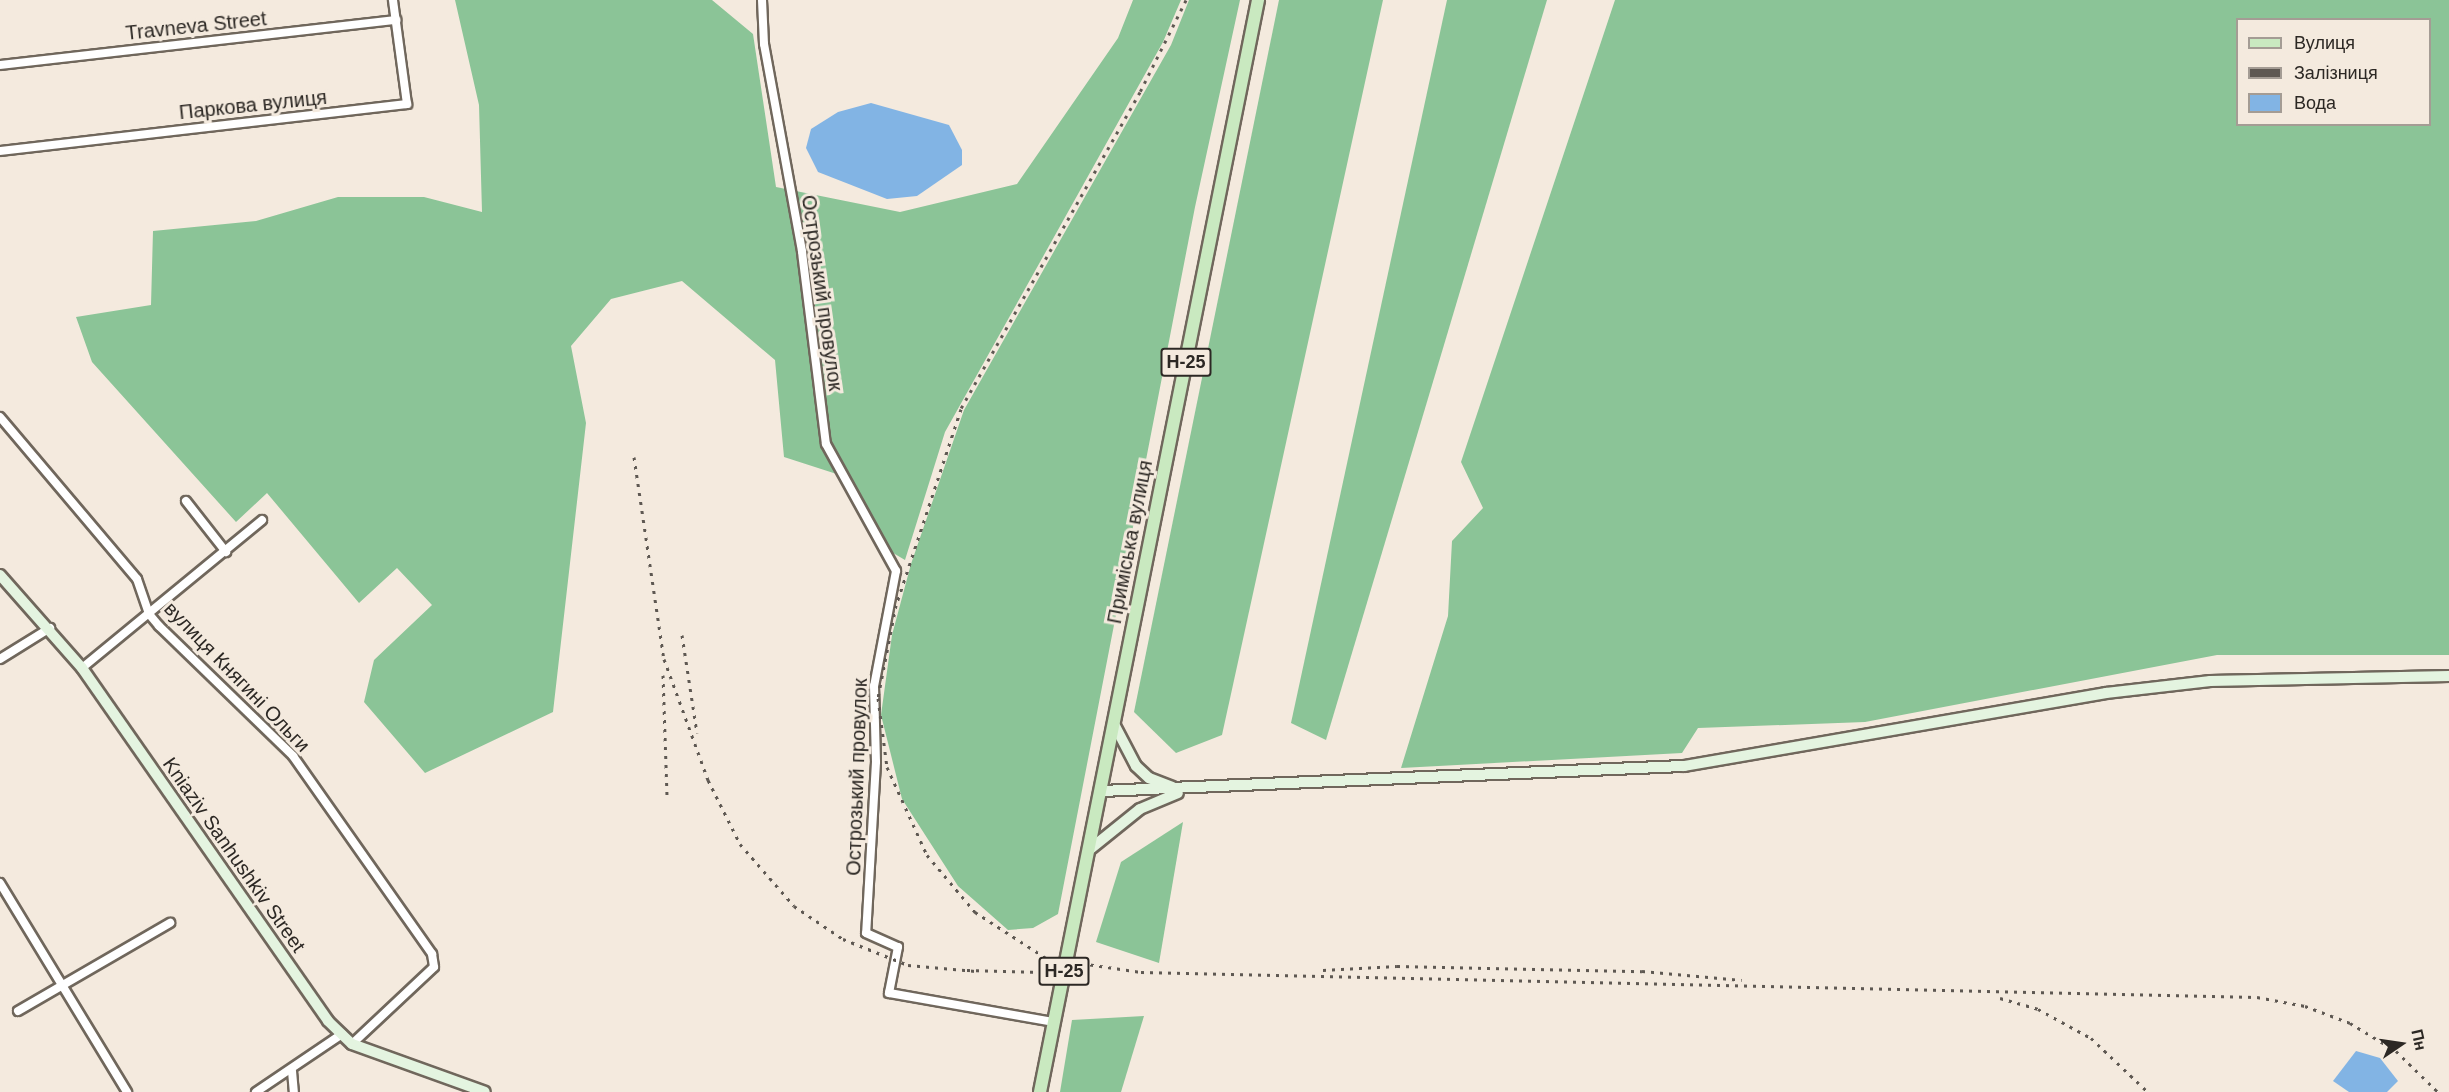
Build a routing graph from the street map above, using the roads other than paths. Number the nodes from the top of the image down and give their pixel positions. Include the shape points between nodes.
1 (393, 0) edge
2 (762, 0) edge
3 (1258, 0) edge
4 (396, 20) junction
5 (0, 65) edge
6 (0, 151) edge
7 (0, 417) edge
8 (186, 501) dead end
9 (262, 520) dead end
10 (226, 552) junction
11 (0, 575) edge
12 (150, 614) junction
13 (50, 628) junction
14 (0, 659) edge
15 (82, 668) junction
16 (2449, 676) edge
17 (1114, 724) junction
18 (1184, 790) junction
19 (1101, 791) junction
20 (1089, 850) junction
21 (0, 883) edge
22 (170, 923) dead end
23 (62, 986) junction
24 (18, 1011) dead end
25 (1054, 1022) junction
26 (342, 1034) junction
27 (352, 1044) junction
28 (292, 1071) junction
29 (127, 1092) edge
30 (256, 1092) edge
31 (294, 1092) edge
32 (485, 1092) edge
33 (1041, 1092) edge

1 - 4 street, Паркова вулиця
2 - 25 street, Острозький провулок via 764,44 802,252 826,444 896,571 874,686 876,762 866,933 898,947 889,993
3 - 17 main road, Приміська вулиця / Н-25
4 - 5 street, Travneva Street
4 - 6 street, Паркова вулиця via 406,104
7 - 12 street, вулиця Княгині Ольги via 137,579
8 - 10 street
9 - 10 street
10 - 12 street
11 - 13 main road, Kniaziv Sanhushkiv Street
12 - 15 street
12 - 27 street, вулиця Княгині Ольги via 293,756 432,954 434,967
13 - 14 street
13 - 15 main road, Kniaziv Sanhushkiv Street
15 - 26 main road, Kniaziv Sanhushkiv Street via 328,1021
16 - 18 main road via 2210,681 2106,693 1684,766
17 - 18 main road via 1136,766 1162,785
17 - 19 main road, Приміська вулиця / Н-25
18 - 19 main road
18 - 20 main road via 1140,810
19 - 20 main road, Приміська вулиця / Н-25
20 - 25 main road, Приміська вулиця / Н-25
21 - 23 street
22 - 23 street
23 - 24 street
23 - 29 street
25 - 33 main road, Приміська вулиця / Н-25
26 - 27 main road, Kniaziv Sanhushkiv Street
26 - 28 street
27 - 32 main road, Kniaziv Sanhushkiv Street
28 - 30 street
28 - 31 street

